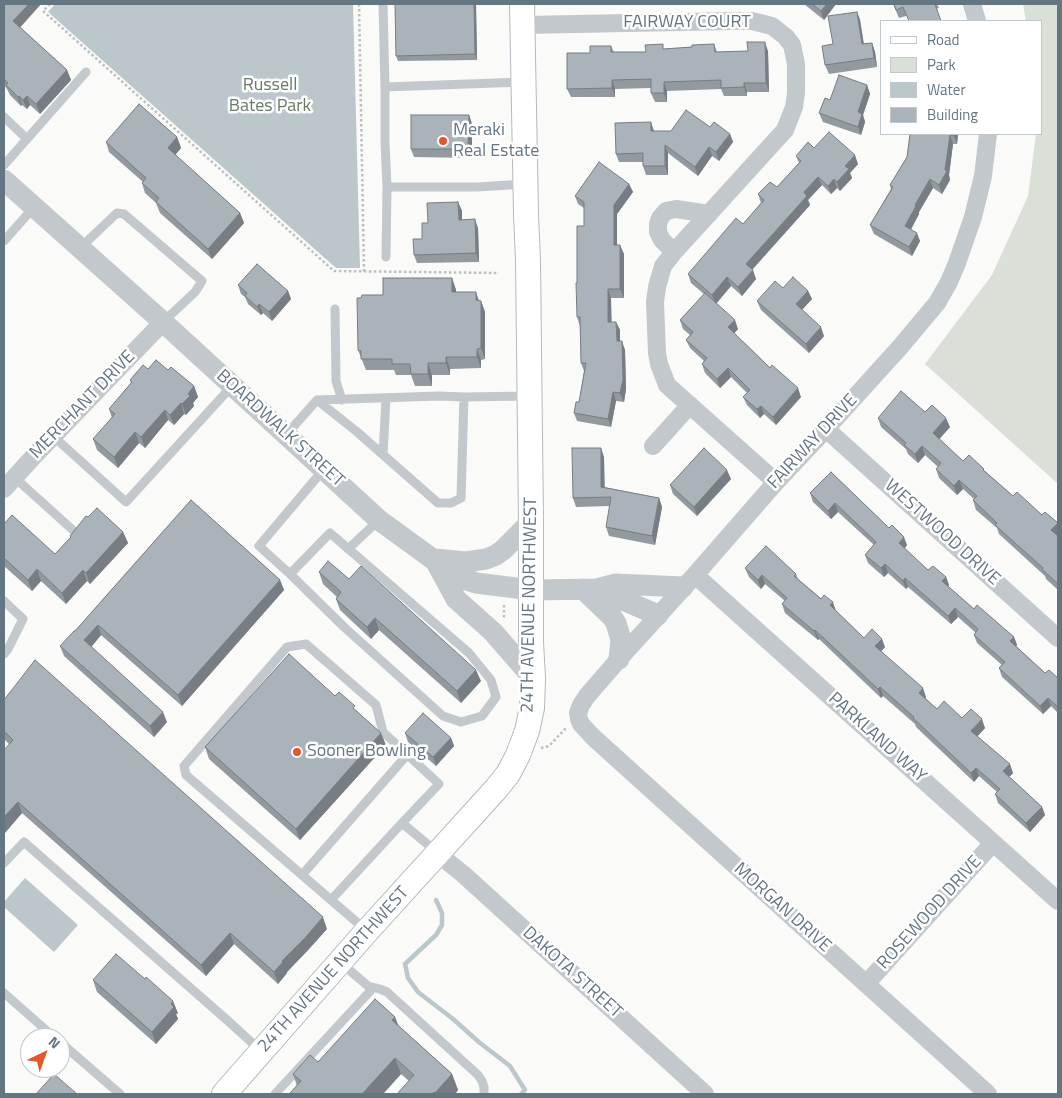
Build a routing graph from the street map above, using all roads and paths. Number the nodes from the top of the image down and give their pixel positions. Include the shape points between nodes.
1 (50, 4) edge
2 (359, 4) edge
3 (383, 4) edge
4 (972, 4) edge
5 (522, 15) edge
6 (978, 20) edge
7 (86, 72) dead end
8 (524, 82) junction
9 (386, 87) junction
10 (4, 117) edge
11 (988, 135) edge
12 (27, 139) junction
13 (4, 165) edge
14 (4, 180) edge
15 (526, 184) junction
16 (387, 187) junction
17 (34, 207) junction
18 (709, 214) junction
19 (4, 240) edge
20 (80, 248) junction
21 (674, 252) junction
22 (386, 257) dead end
23 (364, 272) junction
24 (498, 273) dead end
25 (335, 309) dead end
26 (163, 322) junction
27 (232, 385) junction
28 (529, 396) junction
29 (464, 397) junction
30 (386, 398) junction
31 (317, 400) junction
32 (342, 400) junction
33 (690, 405) junction
34 (826, 429) junction
35 (286, 435) junction
36 (53, 436) junction
37 (653, 446) dead end
38 (383, 455) junction
39 (324, 469) junction
40 (776, 482) junction
41 (9, 483) edge
42 (379, 520) junction
43 (532, 522) junction
44 (75, 532) edge
45 (348, 549) junction
46 (434, 559) junction
47 (290, 574) junction
48 (689, 581) junction
49 (590, 589) junction
50 (532, 590) junction
51 (4, 601) edge
52 (658, 615) junction
53 (1058, 638) edge
54 (4, 654) edge
55 (619, 659) junction
56 (533, 678) junction
57 (579, 719) junction
58 (408, 755) junction
59 (518, 755) junction
60 (402, 823) junction
61 (993, 843) junction
62 (438, 854) junction
63 (4, 863) edge
64 (302, 875) junction
65 (331, 900) junction
66 (1058, 901) edge
67 (367, 931) junction
68 (340, 962) junction
69 (866, 984) junction
70 (373, 988) junction
71 (4, 993) edge
72 (44, 1028) edge
73 (70, 1051) edge
74 (262, 1052) junction
75 (693, 1090) edge
76 (120, 1094) edge
77 (224, 1094) edge
78 (275, 1094) edge
79 (484, 1094) edge
80 (988, 1094) edge

1 - 23 path via 43,11 334,271
2 - 23 path
3 - 9 lane
4 - 6 street
5 - 8 main road, 24TH AVENUE NORTHWEST
5 - 18 street, FAIRWAY COURT via 560,24 752,22 772,26 786,38 792,46 796,64 796,92 791,118 785,130
7 - 12 lane
8 - 9 lane
8 - 15 main road, 24TH AVENUE NORTHWEST
9 - 16 lane
10 - 12 lane
11 - 34 street, FAIRWAY DRIVE via 983,176 973,217 958,262 937,303
12 - 13 lane
14 - 17 street, BOARDWALK STREET
15 - 16 lane via 476,188
15 - 28 main road, 24TH AVENUE NORTHWEST
16 - 22 lane
17 - 19 lane
17 - 20 street, BOARDWALK STREET
18 - 21 street, FAIRWAY COURT
18 - 21 street via 676,209 666,211 660,218 658,232
20 - 26 street, BOARDWALK STREET
20 - 26 lane via 117,213 124,214 202,281 195,292
21 - 33 street, FAIRWAY COURT via 663,266 657,286 657,353 667,385
23 - 24 path
25 - 32 lane via 336,382
26 - 27 street, BOARDWALK STREET
26 - 36 street, MERCHANT DRIVE
27 - 35 street, BOARDWALK STREET
27 - 36 lane via 126,502
28 - 29 lane
28 - 43 main road, 24TH AVENUE NORTHWEST
29 - 30 lane
29 - 38 lane via 461,498 451,503 438,503
30 - 32 lane
30 - 38 lane
31 - 32 lane
31 - 35 lane
31 - 38 lane
33 - 37 street
33 - 40 street, FAIRWAY COURT
34 - 40 street, FAIRWAY DRIVE
34 - 53 street, WESTWOOD DRIVE
35 - 39 street, BOARDWALK STREET
36 - 41 street, MERCHANT DRIVE
39 - 42 street, BOARDWALK STREET
39 - 47 lane via 259,546
40 - 48 street, FAIRWAY DRIVE
41 - 44 lane
42 - 45 lane
42 - 46 street, BOARDWALK STREET
43 - 46 street via 496,555 486,559 466,562
43 - 50 main road, 24TH AVENUE NORTHWEST
45 - 47 lane via 330,533
45 - 47 lane via 469,653 492,680 496,697 482,716 461,722 443,716
46 - 50 street, BOARDWALK STREET via 467,581
46 - 56 street via 456,599 493,632
48 - 49 street via 616,584
48 - 52 street, FAIRWAY DRIVE
48 - 61 street, PARKLAND WAY
49 - 50 street, BOARDWALK STREET
49 - 52 street
49 - 55 street via 616,623 621,640
50 - 56 main road, 24TH AVENUE NORTHWEST
51 - 54 lane via 23,619
52 - 55 street, FAIRWAY DRIVE
55 - 57 street, FAIRWAY DRIVE via 581,705
56 - 59 main road, 24TH AVENUE NORTHWEST via 532,708
57 - 59 path via 549,746
57 - 69 street, MORGAN DRIVE via 593,737
58 - 60 lane via 439,784
58 - 64 lane
58 - 64 lane via 383,732 376,705 306,644 287,648 184,766 186,775
59 - 62 main road, 24TH AVENUE NORTHWEST via 496,789
60 - 62 lane
60 - 65 lane
61 - 66 street, PARKLAND WAY
61 - 69 street, ROSEWOOD DRIVE
62 - 67 main road, 24TH AVENUE NORTHWEST
62 - 75 street, DAKOTA STREET
63 - 74 lane via 24,842
64 - 65 lane
65 - 67 lane
67 - 68 main road, 24TH AVENUE NORTHWEST
68 - 70 lane
68 - 74 main road, 24TH AVENUE NORTHWEST
69 - 80 street, MORGAN DRIVE
70 - 78 lane
70 - 79 lane via 387,992 478,1075
71 - 72 lane
73 - 76 lane
74 - 77 main road, 24TH AVENUE NORTHWEST

